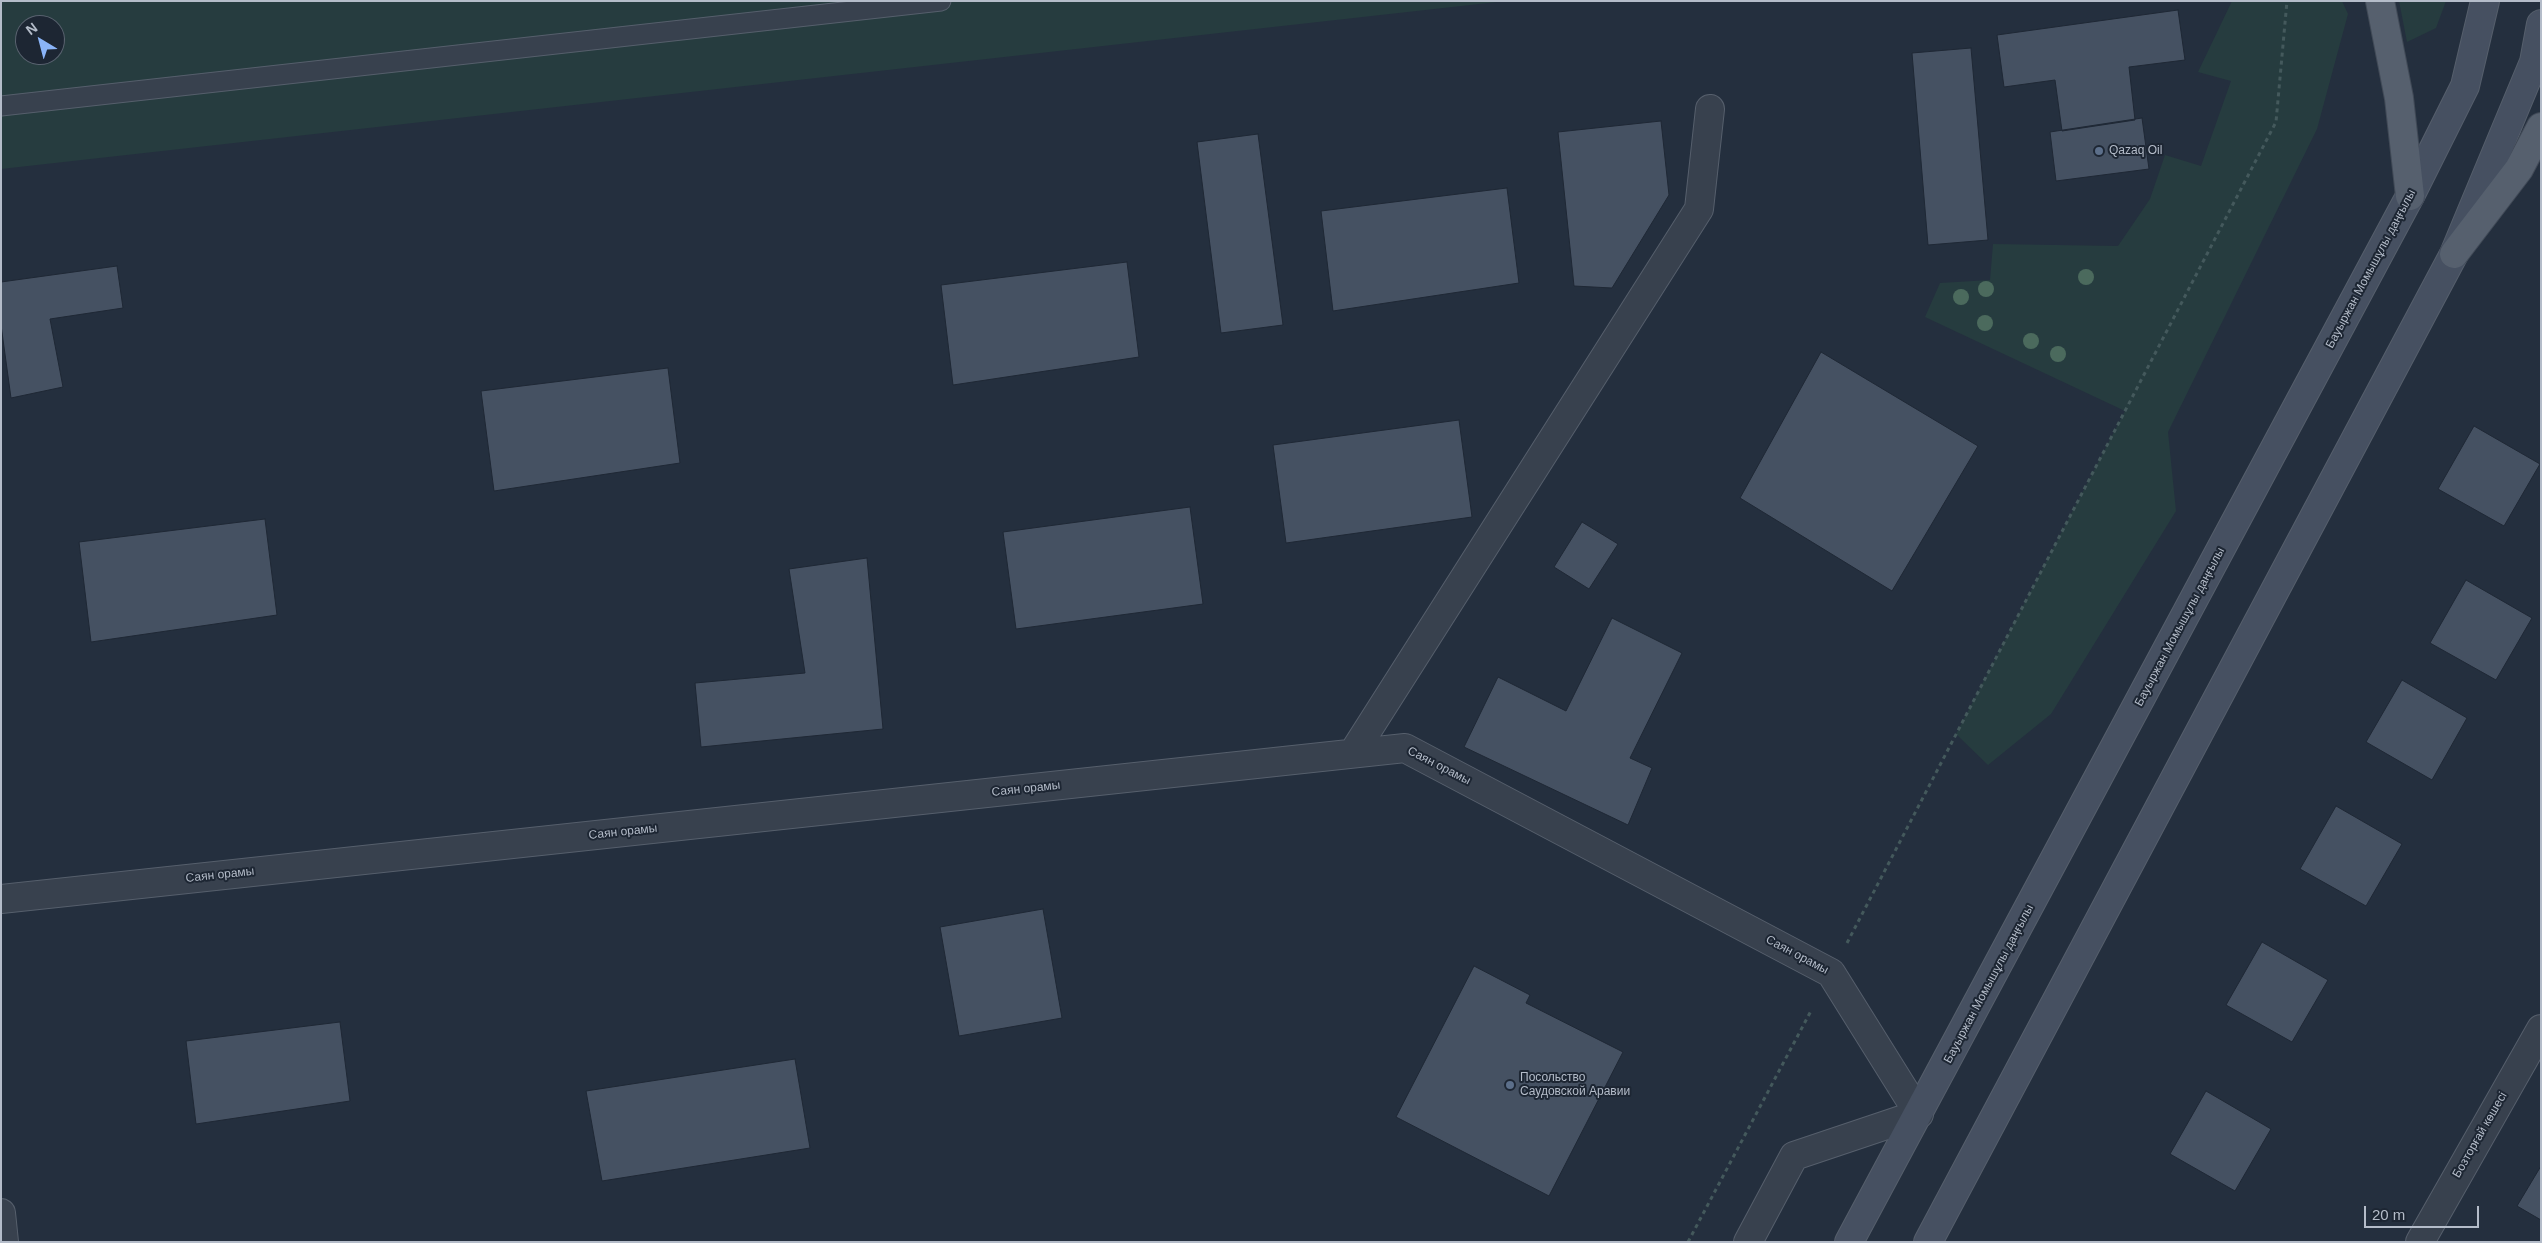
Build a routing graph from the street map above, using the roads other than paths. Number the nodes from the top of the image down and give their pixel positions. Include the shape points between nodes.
1 (941, 1) edge
2 (2380, 1) edge
3 (2485, 1) edge
4 (2541, 24) edge
5 (1, 106) edge
6 (1710, 109) dead end
7 (2541, 127) edge
8 (2410, 196) junction
9 (2454, 254) junction
10 (1353, 753) junction
11 (1, 899) edge
12 (2541, 1029) edge
13 (1920, 1114) junction
14 (1, 1213) edge
15 (4, 1242) edge
16 (1748, 1242) edge
17 (1849, 1242) edge
18 (1928, 1242) edge
19 (2420, 1242) edge

1 - 5 lane
2 - 8 main road via 2399,98
3 - 8 main road, Бауыржан Момышұлы даңғылы via 2464,86
4 - 9 main road via 2534,62
6 - 10 street via 1699,209
7 - 9 main road via 2519,169
8 - 13 main road, Бауыржан Момышұлы даңғылы
9 - 18 main road
10 - 11 street, Саян орамы
10 - 13 street, Саян орамы via 1405,748 1831,973
12 - 19 street, Бозторғай көшесі
13 - 16 street via 1794,1156
13 - 17 main road, Бауыржан Момышұлы даңғылы
14 - 15 street

